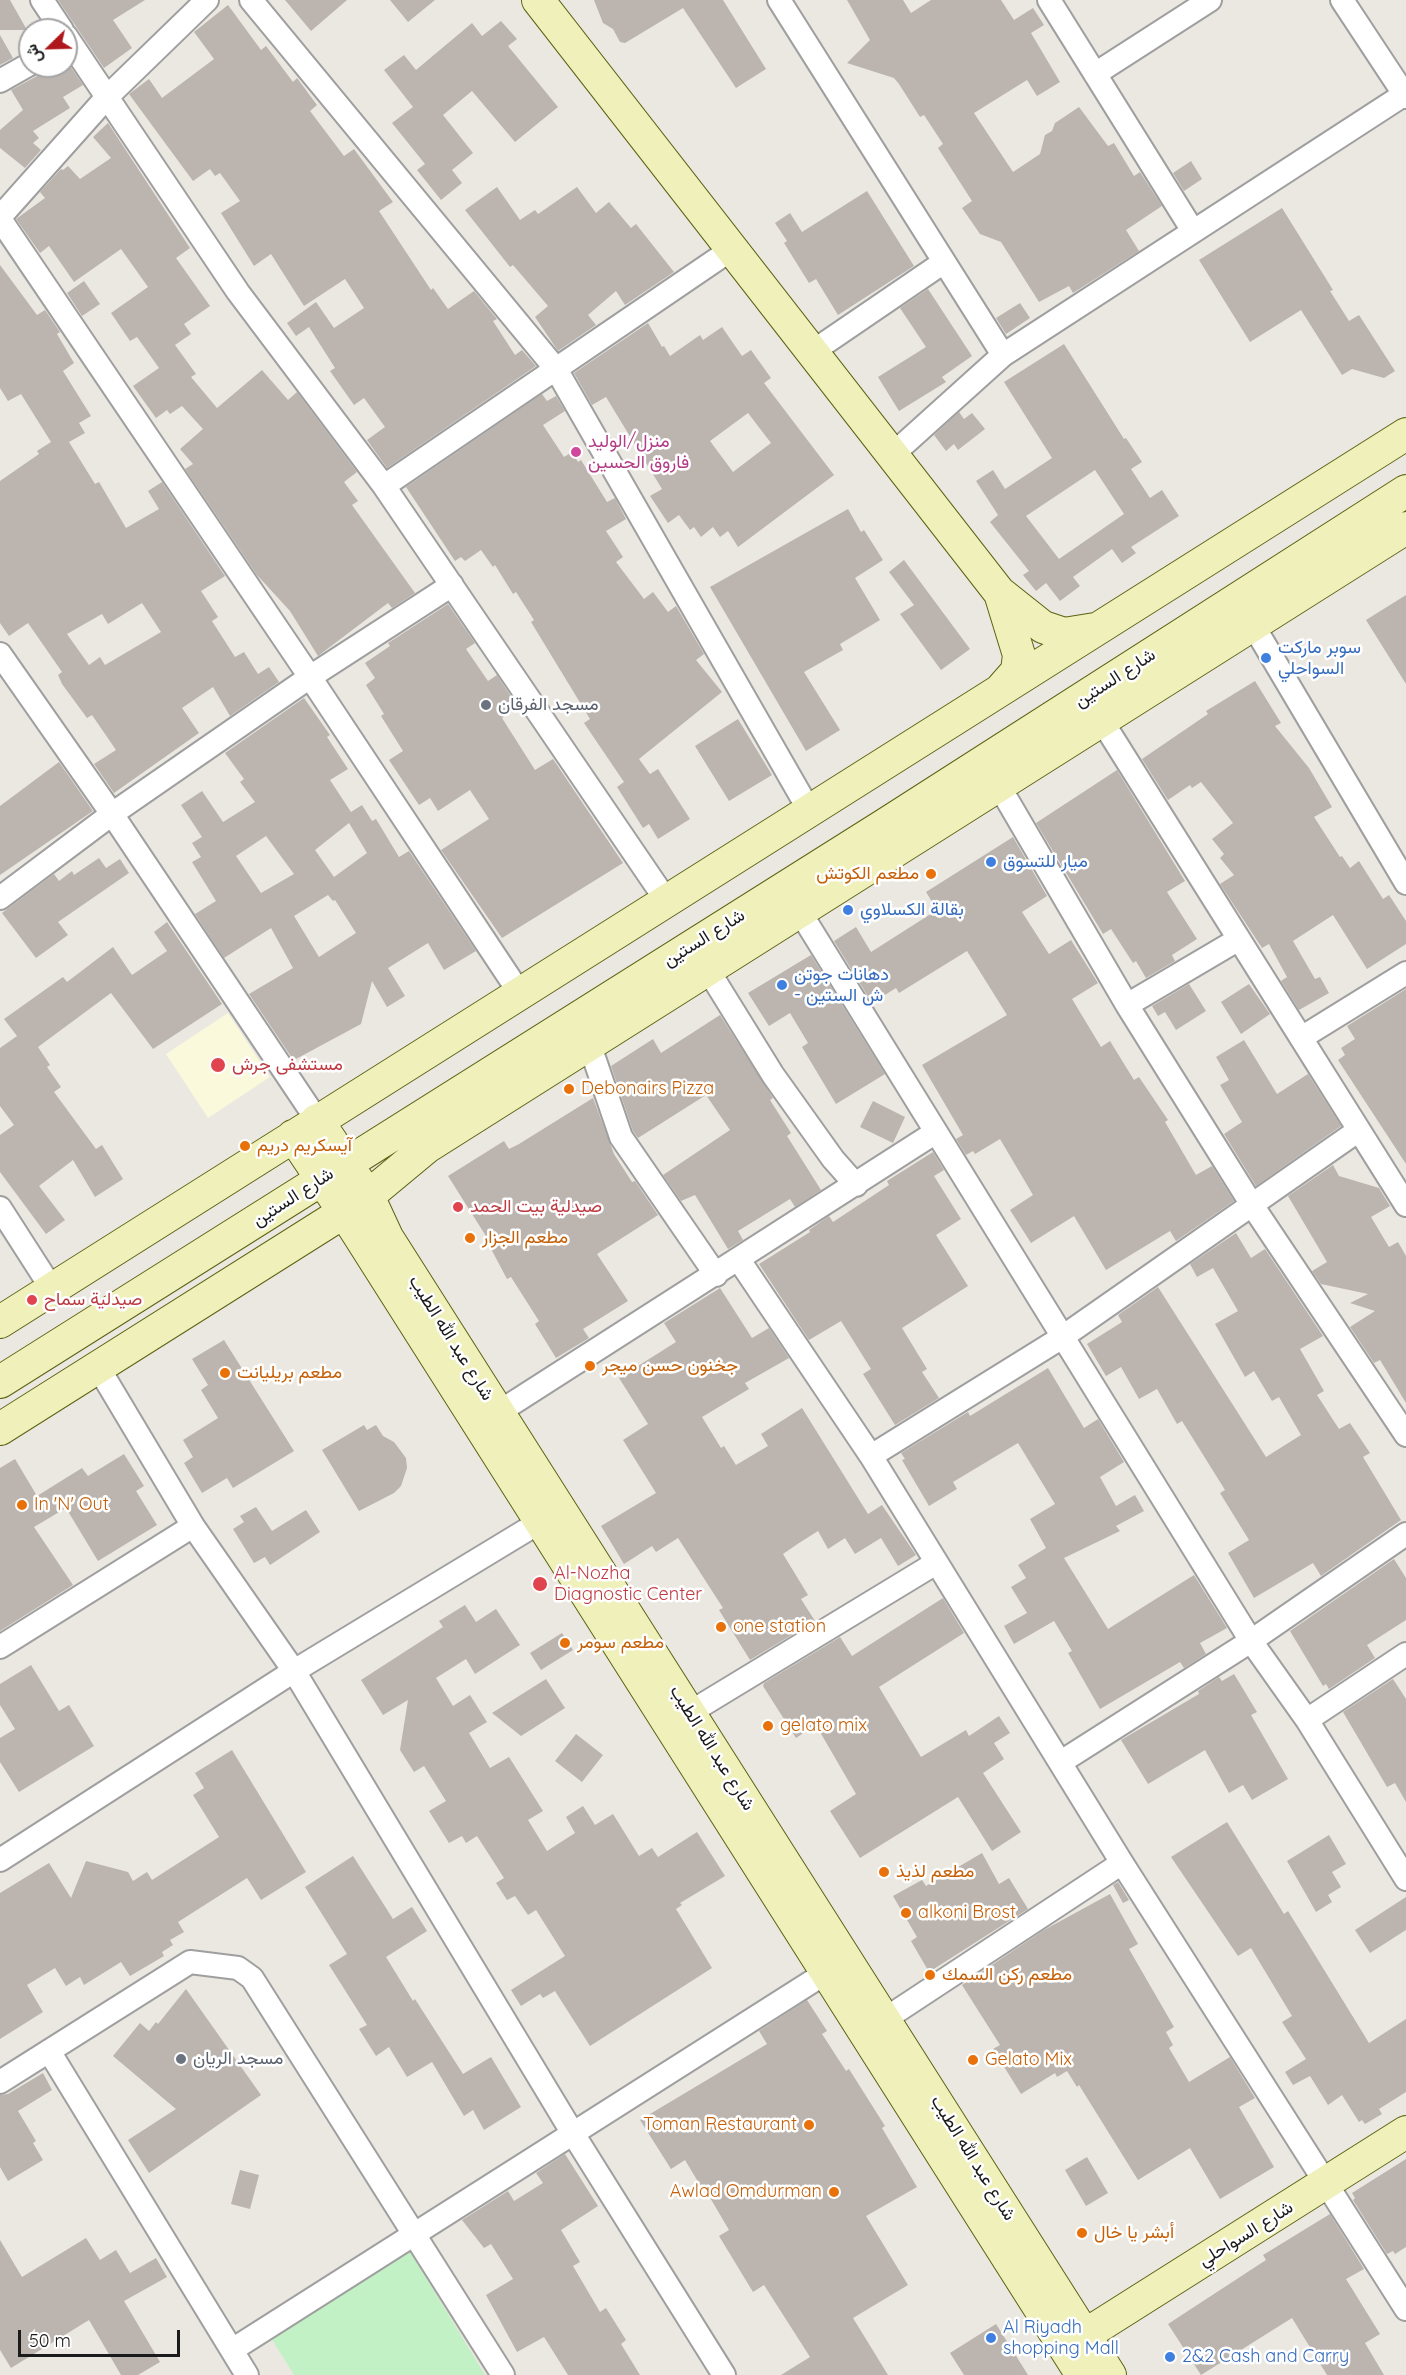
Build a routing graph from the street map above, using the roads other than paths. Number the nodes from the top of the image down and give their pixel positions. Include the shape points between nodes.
1 (42, 0) edge
2 (207, 0) edge
3 (251, 0) edge
4 (538, 0) edge
5 (779, 0) edge
6 (1049, 0) edge
7 (1210, 0) edge
8 (1342, 0) edge
9 (53, 18) edge
10 (78, 55) edge
11 (18, 71) edge
12 (1095, 74) junction
13 (0, 81) edge
14 (1405, 95) edge
15 (107, 97) junction
16 (0, 218) edge
17 (1193, 231) junction
18 (732, 249) junction
19 (944, 262) junction
20 (812, 352) junction
21 (1003, 355) junction
22 (556, 369) junction
23 (1406, 434) edge
24 (892, 455) junction
25 (384, 486) junction
26 (1406, 491) edge
27 (1406, 528) edge
28 (452, 585) junction
29 (999, 592) junction
30 (1253, 625) junction
31 (1096, 629) junction
32 (0, 654) edge
33 (310, 677) junction
34 (1002, 688) junction
35 (1102, 721) junction
36 (999, 786) junction
37 (809, 810) junction
38 (112, 814) junction
39 (894, 836) junction
40 (1399, 855) edge
41 (1406, 883) edge
42 (0, 898) edge
43 (666, 900) junction
44 (800, 912) junction
45 (1239, 939) junction
46 (708, 970) junction
47 (1406, 973) edge
48 (519, 993) junction
49 (1127, 1005) junction
50 (1301, 1038) junction
51 (590, 1046) junction
52 (305, 1128) junction
53 (1359, 1131) junction
54 (936, 1132) junction
55 (334, 1171) junction
56 (856, 1185) junction
57 (356, 1204) junction
58 (1252, 1205) junction
59 (1406, 1205) edge
60 (0, 1208) edge
61 (739, 1260) junction
62 (716, 1275) junction
63 (52, 1289) junction
64 (0, 1322) edge
65 (1061, 1338) junction
66 (98, 1367) junction
67 (0, 1382) edge
68 (489, 1419) junction
69 (0, 1429) edge
70 (1406, 1436) edge
71 (871, 1456) junction
72 (551, 1516) junction
73 (194, 1526) junction
74 (1406, 1534) edge
75 (936, 1563) junction
76 (1251, 1641) junction
77 (0, 1647) edge
78 (1406, 1654) edge
79 (294, 1671) junction
80 (689, 1713) junction
81 (1307, 1720) junction
82 (1061, 1762) junction
83 (1397, 1846) edge
84 (0, 1860) edge
85 (1122, 1863) junction
86 (1406, 1880) edge
87 (827, 1972) junction
88 (874, 2025) junction
89 (49, 2051) junction
90 (0, 2082) edge
91 (572, 2132) junction
92 (1406, 2132) edge
93 (1326, 2183) junction
94 (414, 2233) junction
95 (1406, 2309) edge
96 (1076, 2341) junction
97 (232, 2350) junction
98 (247, 2375) edge
99 (503, 2375) edge
100 (724, 2375) edge
101 (1082, 2375) edge
102 (1110, 2375) edge

1 - 9 street
2 - 15 street
3 - 22 street
4 - 18 main road
5 - 19 street
6 - 12 street
7 - 12 street
8 - 14 street
10 - 15 street
11 - 13 street
12 - 17 street
14 - 17 street
15 - 16 street
15 - 25 street via 238,292
16 - 33 street
17 - 21 street
18 - 20 main road
18 - 22 street
19 - 20 street
19 - 21 street
20 - 24 main road
21 - 24 street
22 - 25 street
22 - 37 street
23 - 31 main road
24 - 29 main road
25 - 28 street
26 - 39 main road, شارع الستين
27 - 30 main road
28 - 33 street
28 - 43 street
29 - 31 main road via 1043,627 1064,634
29 - 34 main road via 1019,655 1017,671
30 - 35 main road
30 - 40 street
31 - 34 main road
32 - 38 street
33 - 38 street
33 - 48 street
34 - 37 main road
35 - 36 main road
35 - 45 street
36 - 39 main road
36 - 49 street
37 - 43 main road
38 - 42 street
38 - 52 street
39 - 44 main road
39 - 55 main road, شارع الستين
40 - 41 street
43 - 48 main road
44 - 46 main road
44 - 54 street
45 - 49 street
45 - 50 street
46 - 51 main road
46 - 56 street via 773,1075
47 - 50 street
48 - 52 main road
49 - 58 street
50 - 53 street
51 - 57 main road via 427,1147
51 - 62 street via 621,1137
52 - 55 main road, شارع عبد الله الطيب
52 - 63 main road
53 - 58 street
53 - 59 street
54 - 56 street
54 - 65 street
55 - 57 main road, شارع عبد الله الطيب
55 - 67 main road, شارع الستين
56 - 61 street
57 - 66 main road
57 - 68 main road, شارع عبد الله الطيب
58 - 65 street
58 - 70 street
60 - 63 street
61 - 62 street
61 - 71 street
62 - 68 street
63 - 64 main road
65 - 71 street
65 - 76 street
66 - 69 main road
66 - 73 street
68 - 72 main road, شارع عبد الله الطيب
71 - 75 street
72 - 79 street
72 - 80 main road, شارع عبد الله الطيب
72 - 87 main road, شارع عبد الله الطيب
73 - 77 street
73 - 79 street
74 - 76 street
75 - 80 street
75 - 82 street
76 - 81 street
76 - 82 street
78 - 81 street
79 - 84 street
79 - 91 street
80 - 88 main road, شارع عبد الله الطيب
81 - 83 street
82 - 85 street
83 - 86 street
85 - 88 street
85 - 93 street
87 - 88 main road, شارع عبد الله الطيب
87 - 91 street
88 - 96 main road, شارع عبد الله الطيب
89 - 90 street
89 - 94 street via 190,1962 238,1968 252,1978
89 - 97 street
91 - 94 street
91 - 100 street
92 - 93 main road, شارع السواحلي
93 - 95 street
93 - 96 main road, شارع السواحلي
94 - 97 street
94 - 99 street
96 - 101 main road, شارع عبد الله الطيب
96 - 102 main road, شارع عبد الله الطيب
97 - 98 street

